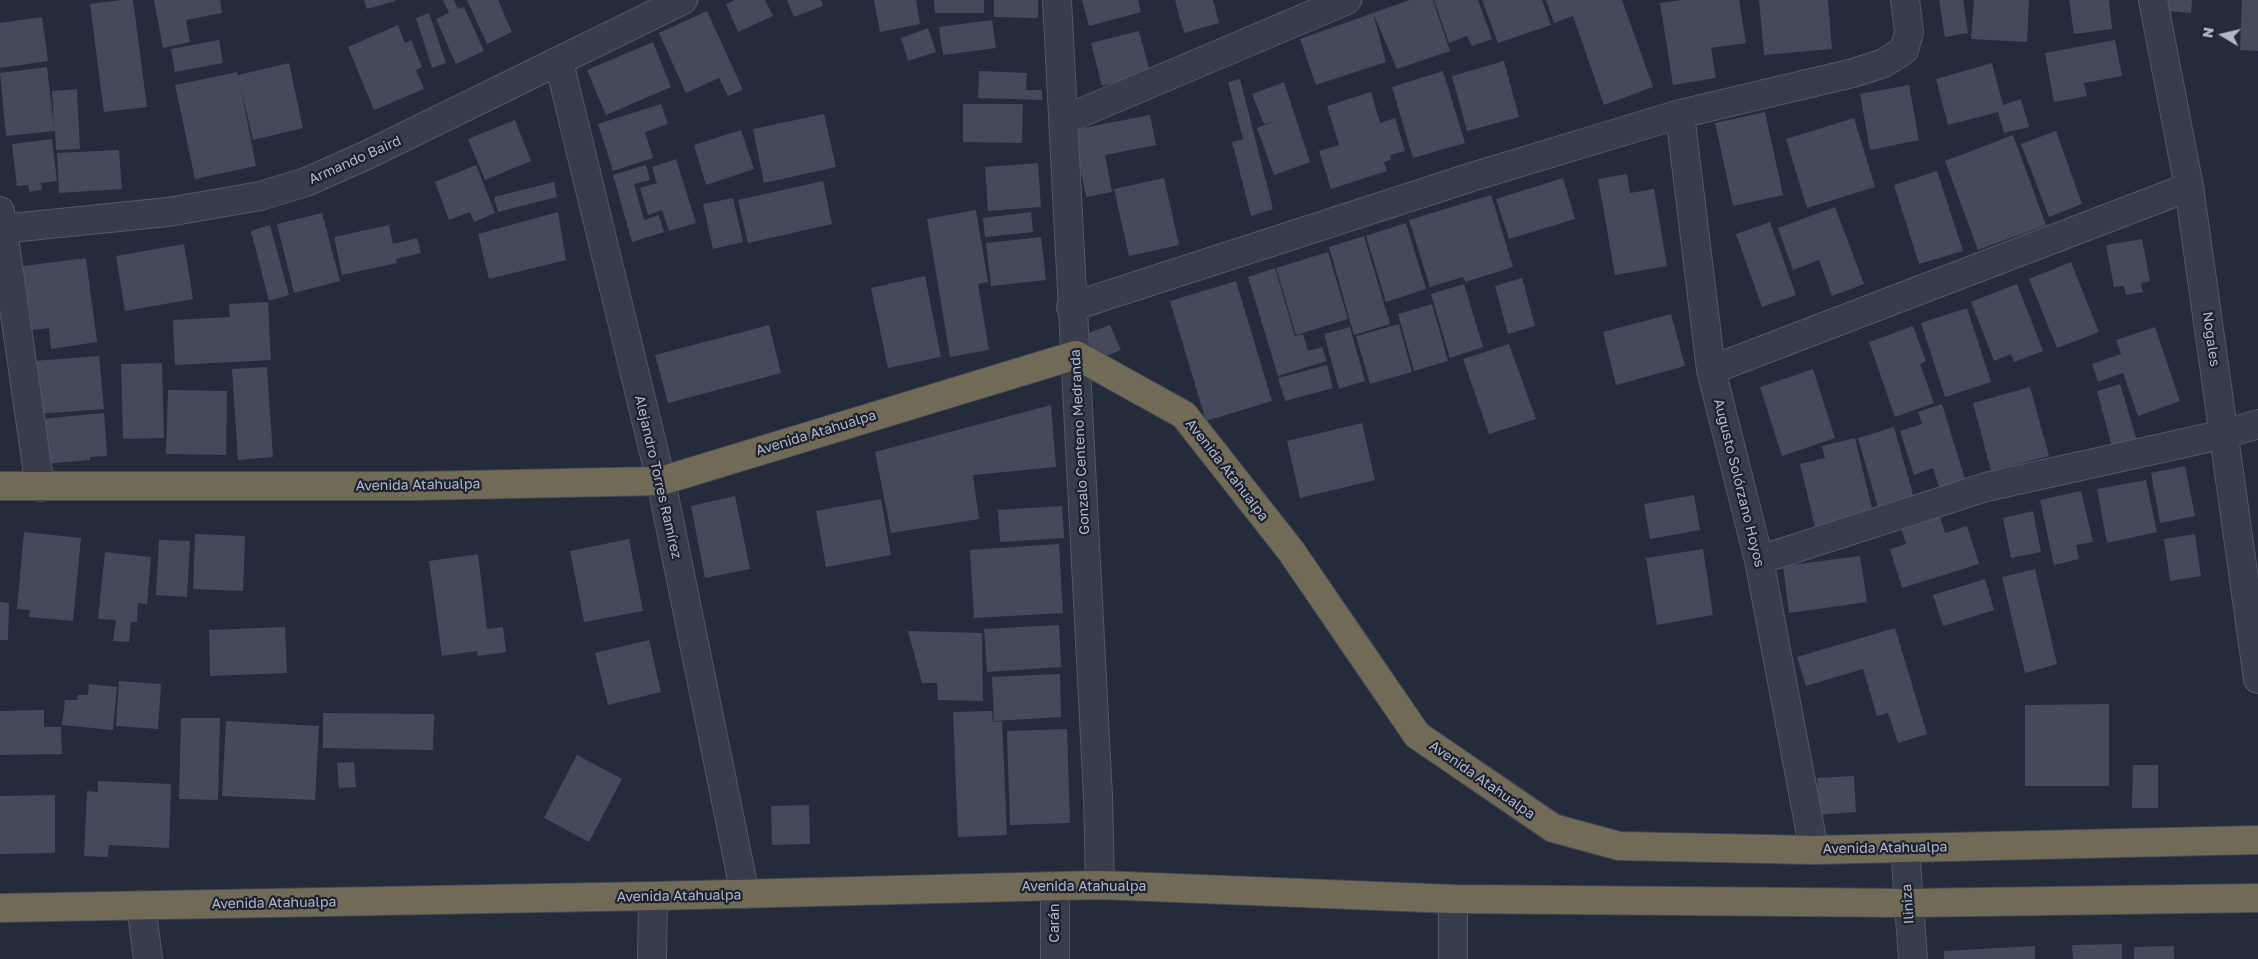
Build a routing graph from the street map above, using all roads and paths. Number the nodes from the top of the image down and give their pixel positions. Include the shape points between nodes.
1 (682, 0) edge
2 (1057, 0) edge
3 (1347, 0) edge
4 (1905, 0) edge
5 (2153, 0) edge
6 (559, 62) junction
7 (1680, 114) junction
8 (1064, 120) junction
9 (2189, 187) junction
10 (1, 222) edge
11 (1072, 307) junction
12 (1076, 355) junction
13 (1711, 370) junction
14 (2258, 424) edge
15 (2225, 434) junction
16 (661, 481) junction
17 (0, 486) edge
18 (40, 487) junction
19 (1759, 560) junction
20 (2250, 560) edge
21 (2258, 680) edge
22 (2258, 840) edge
23 (1905, 848) junction
24 (1814, 850) junction
25 (1100, 885) junction
26 (1055, 886) junction
27 (745, 894) junction
28 (653, 896) junction
29 (2258, 898) edge
30 (1453, 899) junction
31 (1908, 904) junction
32 (141, 905) junction
33 (0, 908) edge
34 (148, 959) edge
35 (652, 959) edge
36 (1055, 959) edge
37 (1453, 959) edge
38 (1913, 959) edge

1 - 6 street, Armando Baird
2 - 8 street, Gonzalo Centeno Medranda
3 - 8 street
4 - 7 street via 1909,32 1904,50 1884,63
5 - 9 street, Nogales
6 - 10 street, Armando Baird via 368,155 306,182 260,196 168,212
6 - 16 street, Alejandro Torres Ramírez
7 - 11 street via 1475,176
7 - 13 street, Augusto Solórzano Hoyos
8 - 11 street, Gonzalo Centeno Medranda
9 - 13 street
9 - 15 street, Nogales
10 - 18 street
11 - 12 street, Gonzalo Centeno Medranda
12 - 16 highway, Avenida Atahualpa
12 - 24 highway, Avenida Atahualpa via 1184,415 1291,551 1417,735 1553,828 1619,846
12 - 25 street, Gonzalo Centeno Medranda
13 - 19 street, Augusto Solórzano Hoyos
14 - 15 street
15 - 19 street via 1986,487
15 - 20 street, Nogales
16 - 18 highway, Avenida Atahualpa via 415,486
16 - 27 street, Alejandro Torres Ramírez
17 - 18 highway, Avenida Atahualpa
19 - 24 street, Augusto Solórzano Hoyos
20 - 21 street, Nogales
22 - 23 highway, Avenida Atahualpa
23 - 24 highway, Avenida Atahualpa
23 - 31 street, Iliniza
25 - 26 highway, Avenida Atahualpa
25 - 30 highway, Avenida Atahualpa
26 - 27 highway, Avenida Atahualpa
26 - 36 street, Carán
27 - 28 highway, Avenida Atahualpa
28 - 32 highway, Avenida Atahualpa
28 - 35 street
29 - 31 highway, Avenida Atahualpa
30 - 31 highway, Avenida Atahualpa
30 - 37 street
31 - 38 street, Iliniza
32 - 33 highway, Avenida Atahualpa
32 - 34 street

